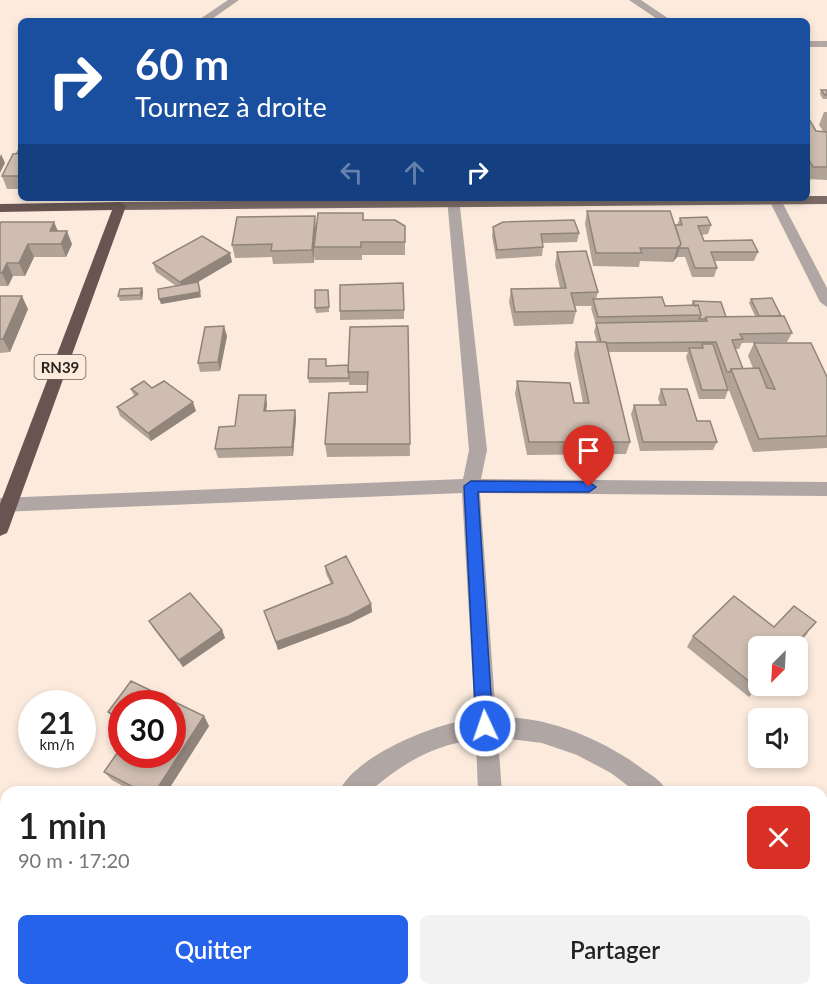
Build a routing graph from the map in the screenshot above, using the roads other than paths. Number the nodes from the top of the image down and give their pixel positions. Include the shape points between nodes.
1 (234, 0) edge
2 (634, 0) edge
3 (207, 18) edge
4 (662, 18) edge
5 (810, 44) edge
6 (827, 44) edge
7 (810, 200) edge
8 (827, 200) edge
9 (453, 201) edge
10 (775, 201) edge
11 (121, 202) edge
12 (0, 208) edge
13 (827, 302) edge
14 (471, 486) junction
15 (827, 489) edge
16 (4, 505) edge
17 (0, 528) edge
18 (485, 726) junction
19 (358, 786) edge
20 (490, 786) edge
21 (648, 786) edge

1 - 3 street
2 - 4 street
5 - 6 street
7 - 8 main road
9 - 11 main road
9 - 14 street via 478,450
10 - 13 street
11 - 12 highway
11 - 16 highway, RN39
14 - 15 street
14 - 16 street
14 - 18 street
16 - 17 highway, RN39
18 - 19 street via 417,744 388,760
18 - 20 street
18 - 21 street via 544,732 576,742 607,756

